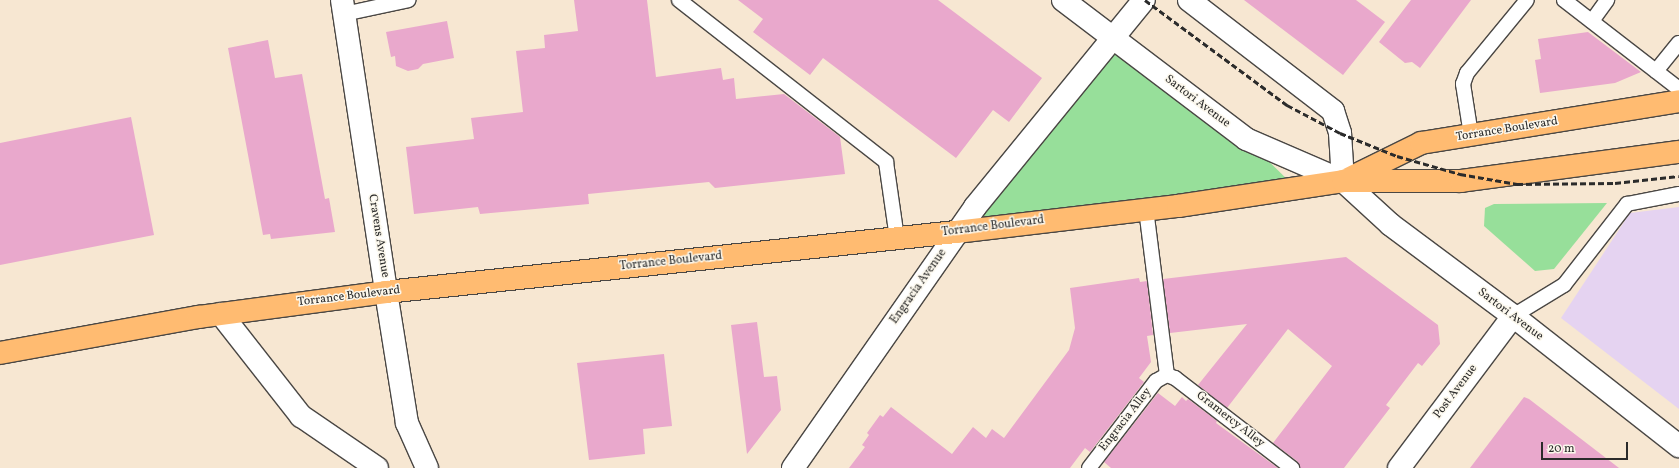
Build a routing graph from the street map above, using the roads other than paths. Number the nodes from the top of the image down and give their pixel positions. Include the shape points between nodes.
1 (409, 0) edge
2 (679, 0) edge
3 (1063, 0) edge
4 (1144, 0) edge
5 (1189, 0) edge
6 (1527, 0) edge
7 (1564, 0) edge
8 (1608, 0) edge
9 (343, 7) edge
10 (1592, 21) junction
11 (1114, 38) junction
12 (1679, 43) edge
13 (1656, 71) junction
14 (1679, 89) edge
15 (1679, 101) edge
16 (1471, 135) junction
17 (1679, 152) edge
18 (1343, 181) junction
19 (1679, 194) edge
20 (1146, 209) junction
21 (956, 232) junction
22 (897, 238) junction
23 (386, 292) junction
24 (221, 314) junction
25 (1513, 316) junction
26 (0, 353) edge
27 (1167, 375) junction
28 (1679, 446) edge
29 (377, 468) edge
30 (427, 468) edge
31 (793, 468) edge
32 (1089, 468) edge
33 (1292, 468) edge
34 (1400, 468) edge

1 - 9 lane
2 - 22 lane via 886,162
3 - 11 street, Sartori Avenue
4 - 11 street, Engracia Avenue
5 - 18 street via 1333,111 1340,133
6 - 16 lane via 1467,73 1463,84
7 - 10 lane
8 - 10 lane
9 - 23 street, Cravens Avenue
10 - 13 lane
11 - 18 street, Sartori Avenue via 1246,139
11 - 21 street, Engracia Avenue
12 - 13 lane
13 - 14 lane
15 - 16 main road, Torrance Boulevard
16 - 18 main road, Torrance Boulevard via 1421,143
17 - 18 main road, Torrance Boulevard via 1461,181
18 - 20 main road, Torrance Boulevard
18 - 25 street, Sartori Avenue via 1391,225
19 - 25 lane via 1627,204 1564,285
20 - 21 main road, Torrance Boulevard
20 - 27 lane
21 - 22 main road, Torrance Boulevard
21 - 31 street, Engracia Avenue
22 - 23 main road, Torrance Boulevard
23 - 24 main road, Torrance Boulevard
23 - 30 street, Cravens Avenue via 407,423
24 - 26 main road, Torrance Boulevard
24 - 29 street via 301,416
25 - 28 street, Sartori Avenue
25 - 34 street, Post Avenue
27 - 32 lane, Engracia Alley via 1156,381
27 - 33 lane, Gramercy Alley via 1175,378

